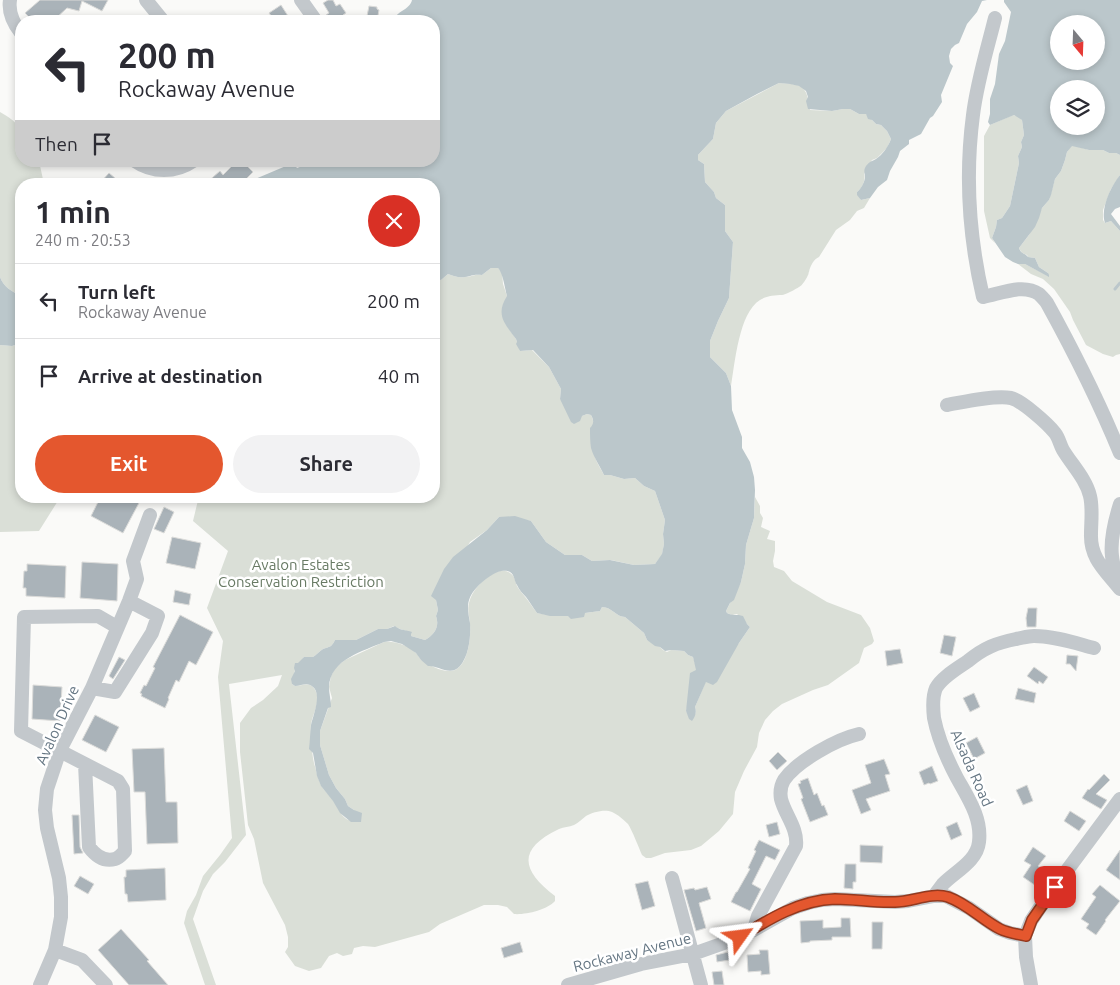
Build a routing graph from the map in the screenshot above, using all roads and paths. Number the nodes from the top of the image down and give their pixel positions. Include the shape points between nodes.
1 (10, 0) edge
2 (146, 0) edge
3 (300, 0) edge
4 (158, 15) edge
5 (311, 15) edge
6 (995, 18) dead end
7 (15, 26) edge
8 (145, 167) edge
9 (183, 167) edge
10 (946, 405) dead end
11 (1120, 453) edge
12 (1120, 504) edge
13 (150, 515) dead end
14 (1120, 589) edge
15 (129, 601) junction
16 (117, 627) junction
17 (1094, 648) dead end
18 (92, 688) junction
19 (859, 734) dead end
20 (60, 750) junction
21 (85, 764) junction
22 (1120, 799) edge
23 (672, 878) dead end
24 (934, 896) junction
25 (754, 929) junction
26 (1026, 936) junction
27 (55, 950) junction
28 (693, 954) junction
29 (40, 985) edge
30 (106, 985) edge
31 (568, 985) edge
32 (701, 985) edge
33 (1030, 985) edge

1 - 7 street
2 - 4 street
3 - 5 street
6 - 11 street via 976,96 968,184 971,230 983,297 1018,289 1030,290 1047,303
8 - 9 street via 159,170
10 - 14 street via 1010,398 1037,415 1055,433 1090,497 1091,542 1095,556
12 - 14 street via 1112,548
13 - 15 street, Avalon Drive via 133,561 137,579
15 - 16 street, Avalon Drive
15 - 18 street via 158,616 152,633 115,692
16 - 18 street, Avalon Drive
16 - 20 street via 98,616 24,617 21,730
17 - 24 street, Alsada Road via 1034,636 995,644 973,657 936,688 935,724 947,757 976,814 980,834 976,852 970,861
18 - 20 street, Avalon Drive
19 - 25 street via 819,752 783,781 781,799 795,832 796,846
20 - 21 street
20 - 27 street, Avalon Drive via 47,789 45,810 62,897
21 - 21 street via 118,781 123,788 125,851 116,859 106,860 94,854 89,847
22 - 26 street via 1045,900
23 - 28 street
24 - 25 street, Rockaway Avenue via 895,902 836,899 808,903
24 - 26 street, Rockaway Avenue via 946,896 999,928
25 - 28 street, Rockaway Avenue
26 - 33 street
27 - 29 street, Avalon Drive
27 - 30 street via 82,960
28 - 31 street, Rockaway Avenue via 641,964
28 - 32 street

